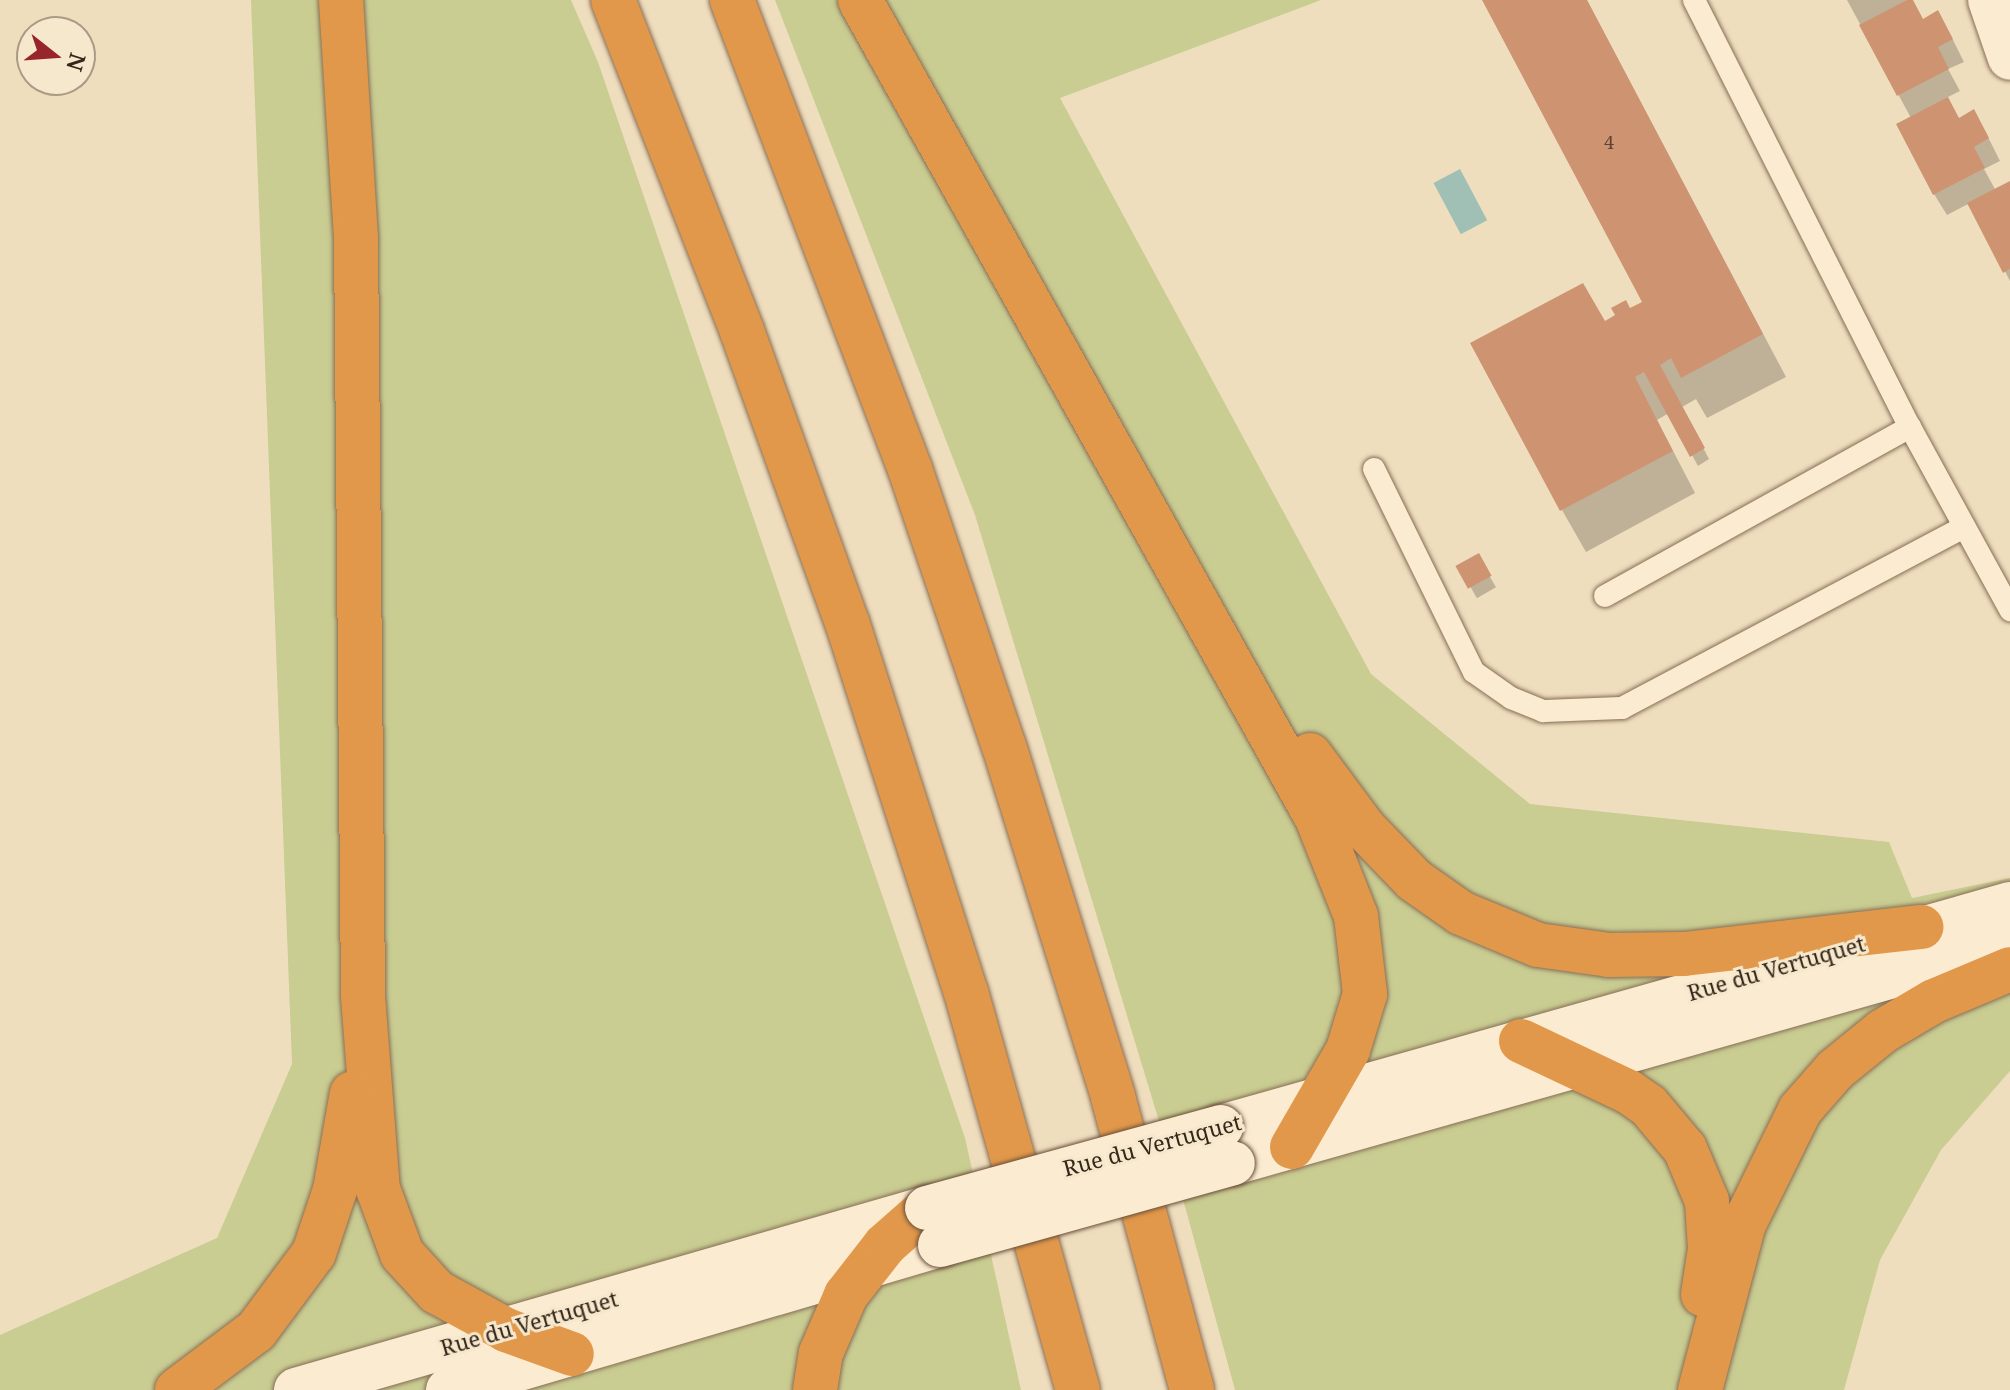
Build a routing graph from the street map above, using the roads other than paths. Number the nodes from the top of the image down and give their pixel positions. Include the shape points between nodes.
1 (341, 0) edge
2 (613, 0) edge
3 (732, 0) edge
4 (860, 0) edge
5 (1694, 0) edge
6 (1990, 0) edge
7 (2010, 58) edge
8 (1910, 427) junction
9 (1374, 469) dead end
10 (1964, 527) junction
11 (1605, 596) dead end
12 (2010, 610) edge
13 (1207, 615) junction
14 (2010, 904) edge
15 (1921, 927) junction
16 (2010, 943) edge
17 (2010, 969) edge
18 (363, 996) junction
19 (1521, 1041) junction
20 (1584, 1067) junction
21 (1321, 1099) junction
22 (1227, 1145) junction
23 (1292, 1147) junction
24 (933, 1226) junction
25 (866, 1267) junction
26 (506, 1330) junction
27 (572, 1354) junction
28 (177, 1390) edge
29 (296, 1390) edge
30 (448, 1390) edge
31 (815, 1390) edge
32 (1078, 1390) edge
33 (1192, 1390) edge
34 (1681, 1390) edge
35 (1700, 1390) edge

1 - 18 highway via 356,238
2 - 32 highway via 732,304 847,622 966,992
3 - 33 highway via 910,469 999,732 1113,1097
4 - 13 highway
5 - 8 lane
6 - 7 street
8 - 10 lane
8 - 11 lane
9 - 10 lane via 1474,672 1511,698 1543,711 1622,708
10 - 12 lane
13 - 15 highway via 1391,859 1437,899 1486,926 1538,945 1642,956
13 - 21 highway via 1317,818 1356,916 1365,994 1348,1050
14 - 15 street, Rue du Vertuquet
15 - 19 street, Rue du Vertuquet
16 - 20 street, Rue du Vertuquet
17 - 35 highway via 1934,1001 1883,1031 1835,1070 1800,1110 1744,1224
18 - 26 highway via 374,1160 390,1231 402,1254 437,1292
18 - 28 highway via 342,1160 314,1253 256,1331
19 - 20 highway
19 - 21 street, Rue du Vertuquet
20 - 23 street, Rue du Vertuquet
20 - 34 highway via 1649,1106 1698,1173 1707,1201 1707,1279
21 - 22 street, Rue du Vertuquet
21 - 23 highway
22 - 23 street, Rue du Vertuquet
22 - 24 street, Rue du Vertuquet, bridge
24 - 25 street, Rue du Vertuquet
24 - 26 street, Rue du Vertuquet
25 - 27 street, Rue du Vertuquet
25 - 31 highway via 832,1324
26 - 27 highway
26 - 29 street, Rue du Vertuquet
27 - 30 street, Rue du Vertuquet

